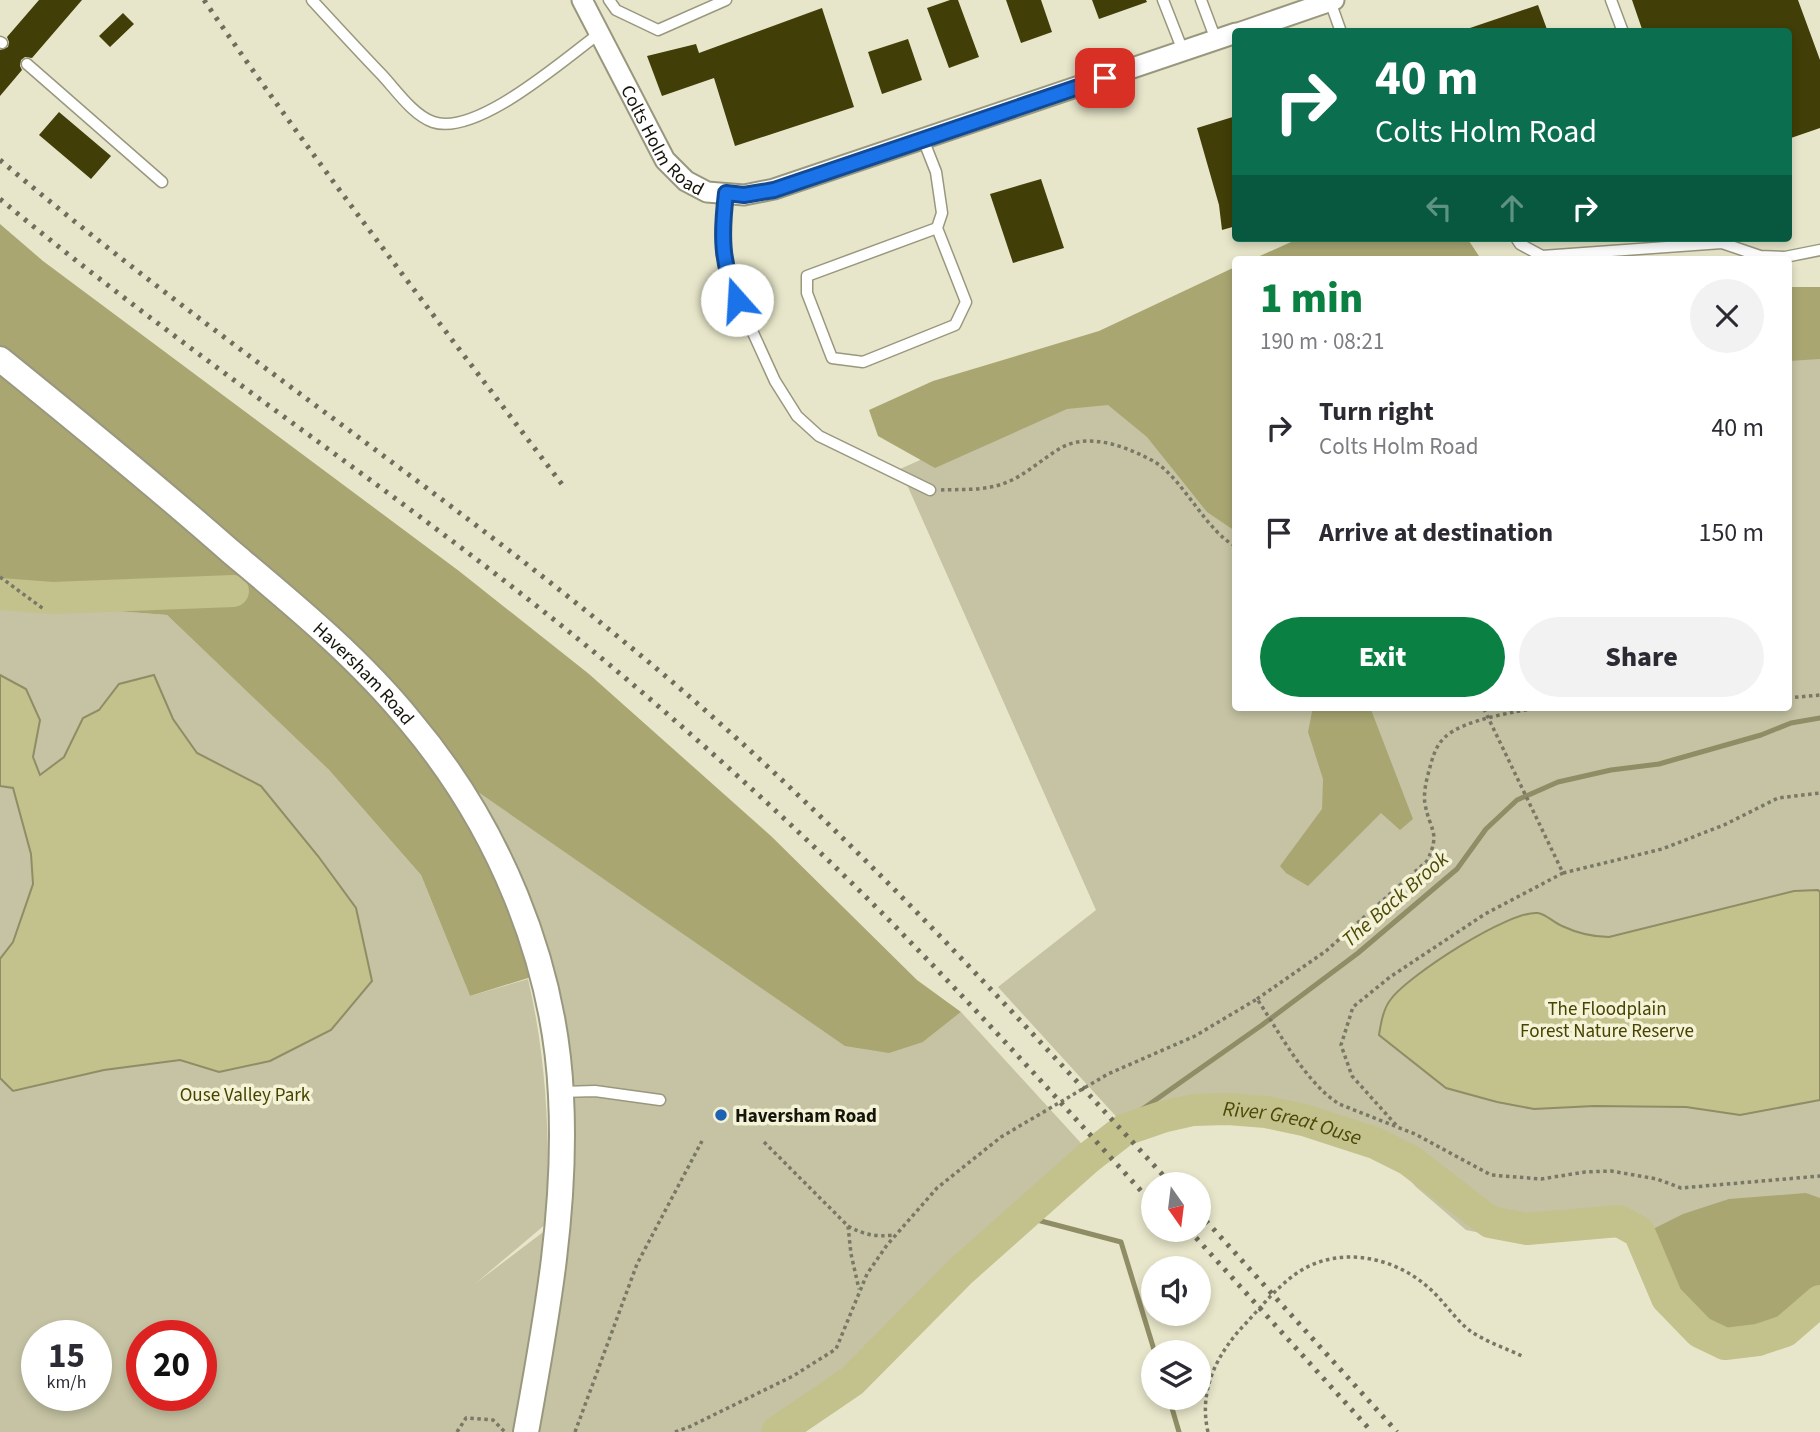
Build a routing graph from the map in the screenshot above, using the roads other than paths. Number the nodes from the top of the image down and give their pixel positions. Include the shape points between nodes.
1 (312, 0) edge
2 (583, 0) edge
3 (609, 0) edge
4 (726, 0) edge
5 (1163, 0) edge
6 (1201, 0) edge
7 (1611, 0) edge
8 (1332, 1) edge
9 (1253, 28) edge
10 (1340, 28) edge
11 (1622, 28) edge
12 (600, 33) junction
13 (1232, 34) edge
14 (1216, 40) junction
15 (1183, 51) junction
16 (27, 64) dead end
17 (923, 139) junction
18 (162, 182) dead end
19 (726, 193) junction
20 (937, 228) junction
21 (1519, 242) edge
22 (1708, 242) edge
23 (1723, 242) edge
24 (1820, 250) edge
25 (1542, 256) edge
26 (1542, 256) edge
27 (1760, 256) edge
28 (1790, 256) edge
29 (0, 359) edge
30 (930, 490) road end
31 (561, 1092) junction
32 (660, 1100) dead end
33 (527, 1424) edge

1 - 12 lane via 407,103 435,123 482,116
2 - 12 street, Colts Holm Road
3 - 4 lane via 616,10 658,30
5 - 15 lane
6 - 14 lane
7 - 11 lane
8 - 9 street
8 - 10 lane
12 - 19 street, Colts Holm Road via 665,160 687,181 708,192
13 - 14 street, Colts Holm Road
14 - 15 street, Colts Holm Road
15 - 17 street, Colts Holm Road
16 - 18 lane
17 - 19 street, Colts Holm Road via 774,190
17 - 20 lane via 936,172 942,213
19 - 30 lane via 721,229 729,280 775,380 797,416 819,436
20 - 20 lane via 807,276 807,293 832,358 863,362 956,325 966,302
21 - 26 lane
22 - 25 lane
23 - 27 lane
24 - 28 lane
29 - 31 street, Haversham Road via 129,463 319,628 410,720 450,773 513,888 551,1013
31 - 32 lane via 606,1092
31 - 33 street, Haversham Road via 559,1220

